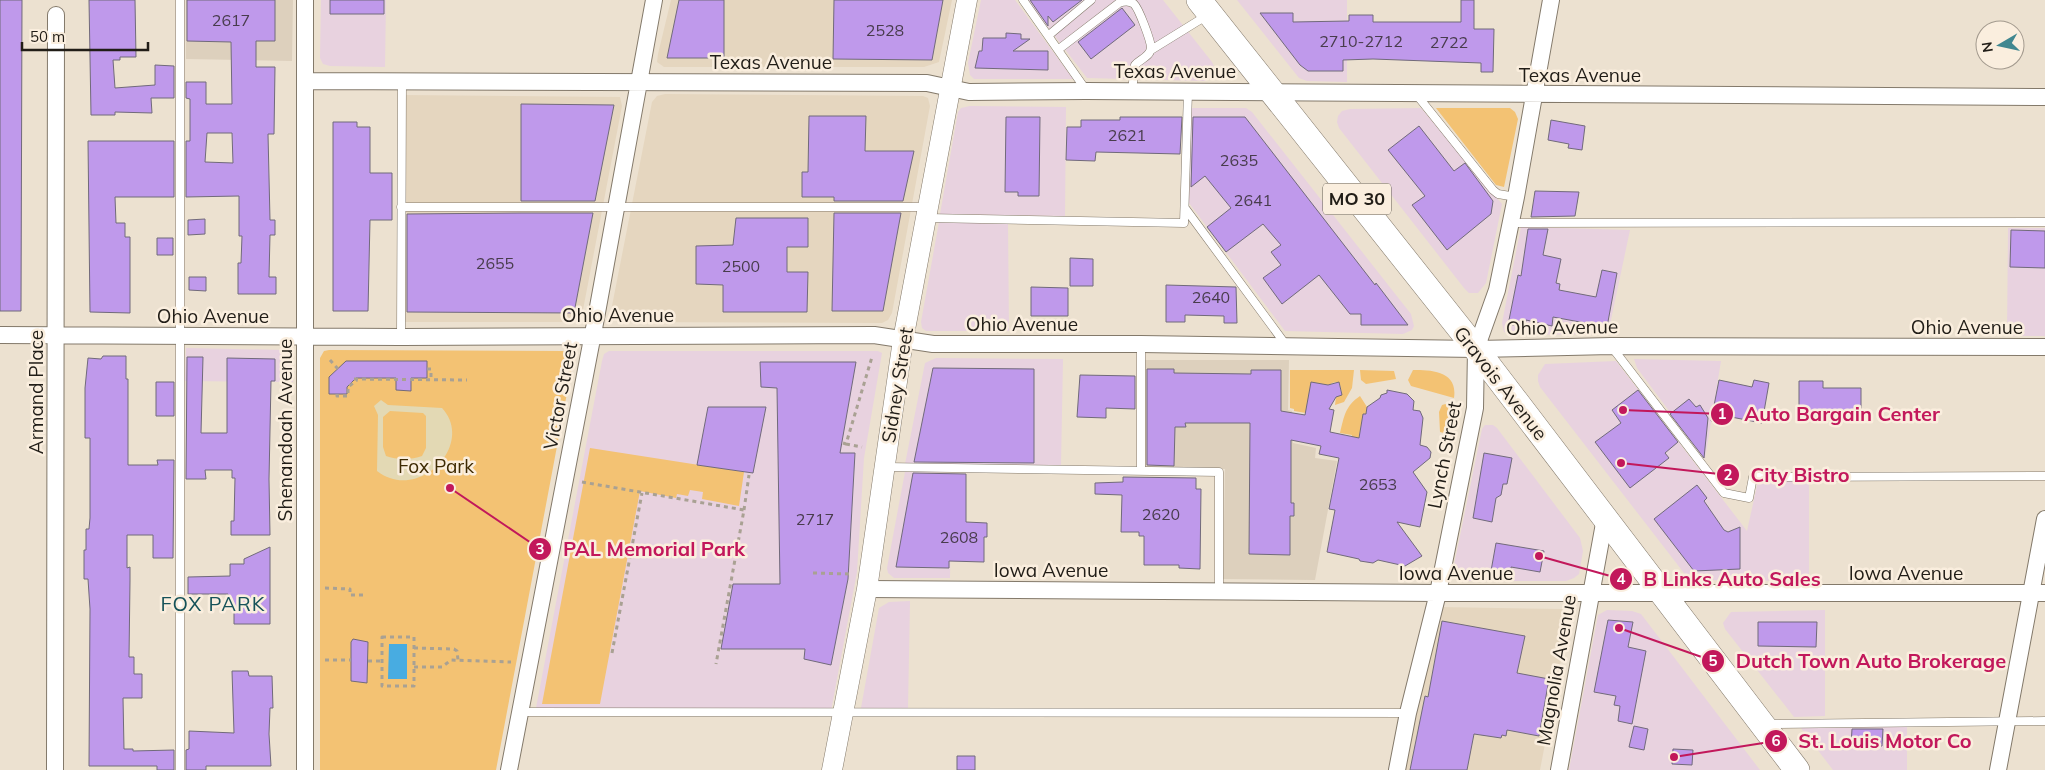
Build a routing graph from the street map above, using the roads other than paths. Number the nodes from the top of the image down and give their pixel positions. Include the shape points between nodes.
1 (180, 0) edge
2 (305, 0) edge
3 (654, 0) edge
4 (967, 0) edge
5 (1023, 0) edge
6 (1091, 0) edge
7 (1551, 0) edge
8 (1205, 7) edge
9 (56, 15) dead end
10 (1049, 35) junction
11 (1059, 49) junction
12 (1151, 50) junction
13 (305, 82) junction
14 (402, 82) junction
15 (639, 82) junction
16 (949, 87) junction
17 (1086, 90) junction
18 (1132, 91) junction
19 (1188, 91) junction
20 (1273, 92) junction
21 (1416, 94) junction
22 (1533, 94) junction
23 (2045, 97) edge
24 (1516, 197) junction
25 (401, 207) junction
26 (616, 207) junction
27 (1185, 208) junction
28 (927, 212) junction
29 (2045, 222) edge
30 (1511, 223) junction
31 (0, 335) edge
32 (57, 335) junction
33 (593, 335) junction
34 (181, 336) junction
35 (305, 337) junction
36 (401, 337) junction
37 (903, 340) junction
38 (1142, 344) junction
39 (1287, 346) junction
40 (1611, 346) junction
41 (2045, 347) edge
42 (1476, 349) junction
43 (884, 467) junction
44 (1141, 471) junction
45 (2045, 476) edge
46 (1605, 518) junction
47 (2045, 519) edge
48 (867, 589) junction
49 (1218, 591) junction
50 (1590, 592) junction
51 (1662, 592) junction
52 (1438, 593) junction
53 (2038, 593) edge
54 (520, 712) junction
55 (843, 713) junction
56 (1408, 713) junction
57 (2007, 721) junction
58 (2045, 722) edge
59 (1762, 724) junction
60 (55, 770) edge
61 (180, 770) edge
62 (304, 770) edge
63 (509, 770) edge
64 (832, 770) edge
65 (1397, 770) edge
66 (1559, 770) edge
67 (1797, 770) edge
68 (1998, 770) edge

1 - 34 lane
2 - 13 street, Shenandoah Avenue
3 - 15 street, Victor Street
4 - 16 street, Sidney Street
5 - 10 lane
6 - 10 lane
7 - 22 street, Lynch Street
8 - 12 lane
8 - 20 main road, Gravois Avenue / MO 30
9 - 32 street, Armand Place
10 - 11 lane
11 - 12 lane via 1115,5 1127,1 1138,10
11 - 17 lane
12 - 18 lane via 1136,64
13 - 14 street, Texas Avenue
13 - 35 street, Shenandoah Avenue
14 - 15 street, Texas Avenue
14 - 25 lane
15 - 16 street, Texas Avenue via 927,83
15 - 26 street, Victor Street
16 - 17 street, Texas Avenue via 969,92
16 - 28 street, Sidney Street
17 - 18 street, Texas Avenue
18 - 19 street, Texas Avenue
19 - 20 street, Texas Avenue
19 - 27 lane
20 - 21 street, Texas Avenue
20 - 42 main road, Gravois Avenue / MO 30
21 - 22 street, Texas Avenue
21 - 24 lane via 1493,190
22 - 23 street, Texas Avenue
22 - 24 street, Lynch Street
24 - 30 street, Lynch Street
25 - 26 lane
25 - 36 lane
26 - 28 lane
26 - 33 street, Victor Street
27 - 28 lane via 1184,223
27 - 39 lane
28 - 37 street, Sidney Street
29 - 30 lane
30 - 42 street, Lynch Street via 1497,290
31 - 32 street, Ohio Avenue
32 - 34 street, Ohio Avenue
32 - 60 street, Armand Place
33 - 36 street, Ohio Avenue
33 - 37 street, Ohio Avenue via 874,335
33 - 54 street, Victor Street
34 - 35 street, Ohio Avenue
34 - 61 lane
35 - 36 street, Ohio Avenue
35 - 62 street, Shenandoah Avenue
37 - 38 street, Ohio Avenue via 934,344
37 - 43 street, Sidney Street
38 - 39 street, Ohio Avenue
38 - 44 lane
39 - 42 street, Ohio Avenue
40 - 41 street, Ohio Avenue
40 - 42 street, Ohio Avenue
40 - 45 lane via 1724,493 1749,498 1753,477
42 - 46 main road, Gravois Avenue / MO 30
42 - 52 street, Lynch Street via 1475,408
43 - 44 lane
43 - 48 street, Sidney Street
44 - 49 lane via 1219,472
46 - 50 street, Magnolia Avenue
46 - 51 main road, Gravois Avenue / MO 30
47 - 53 street
48 - 49 street, Iowa Avenue
48 - 55 street, Sidney Street
49 - 52 street, Iowa Avenue
50 - 51 street, Iowa Avenue
50 - 52 street, Iowa Avenue
50 - 66 street, Magnolia Avenue
51 - 53 street, Iowa Avenue
51 - 59 main road, Gravois Avenue / MO 30
52 - 56 street, Lynch Street
53 - 57 street
54 - 55 lane
54 - 63 street, Victor Street
55 - 56 lane
55 - 64 street, Sidney Street
56 - 65 street, Lynch Street
57 - 58 lane
57 - 59 lane
57 - 68 street
59 - 67 main road, Gravois Avenue / MO 30

